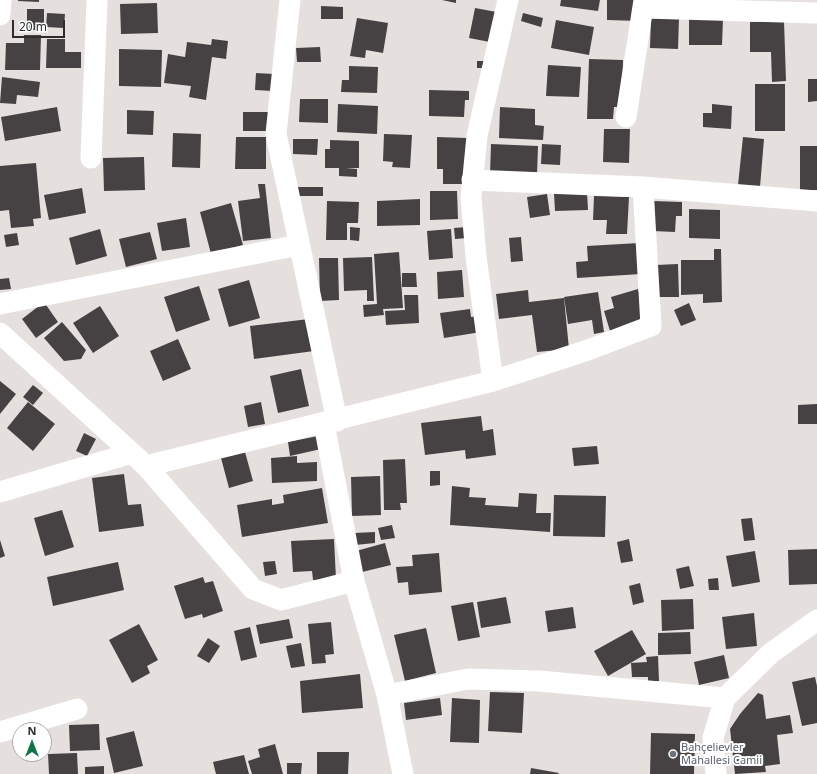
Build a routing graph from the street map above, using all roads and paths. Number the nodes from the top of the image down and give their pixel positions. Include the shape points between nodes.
1 (1, 0) edge
2 (97, 0) edge
3 (290, 0) edge
4 (508, 0) edge
5 (644, 4) edge
6 (817, 13) edge
7 (0, 15) edge
8 (626, 117) dead end
9 (91, 158) dead end
10 (472, 180) junction
11 (643, 187) junction
12 (817, 201) edge
13 (299, 245) junction
14 (0, 304) edge
15 (0, 333) edge
16 (493, 381) junction
17 (330, 422) junction
18 (139, 460) junction
19 (0, 492) edge
20 (354, 581) junction
21 (817, 620) edge
22 (387, 695) junction
23 (725, 698) junction
24 (77, 709) dead end
25 (0, 732) edge
26 (403, 774) edge
27 (716, 774) edge

1 - 7 street
2 - 9 street
3 - 13 street via 276,134
4 - 10 street via 477,136
5 - 6 street
5 - 8 street
10 - 11 street
10 - 16 street via 476,257
11 - 12 street
11 - 16 street via 651,326
13 - 14 street
13 - 17 street
15 - 18 street
16 - 17 street
17 - 18 street
17 - 20 street
18 - 19 street
18 - 20 street via 253,589 281,600
20 - 22 street
21 - 23 street via 771,653
22 - 23 street via 468,679 539,681
22 - 26 street
23 - 27 street via 713,738
24 - 25 street

